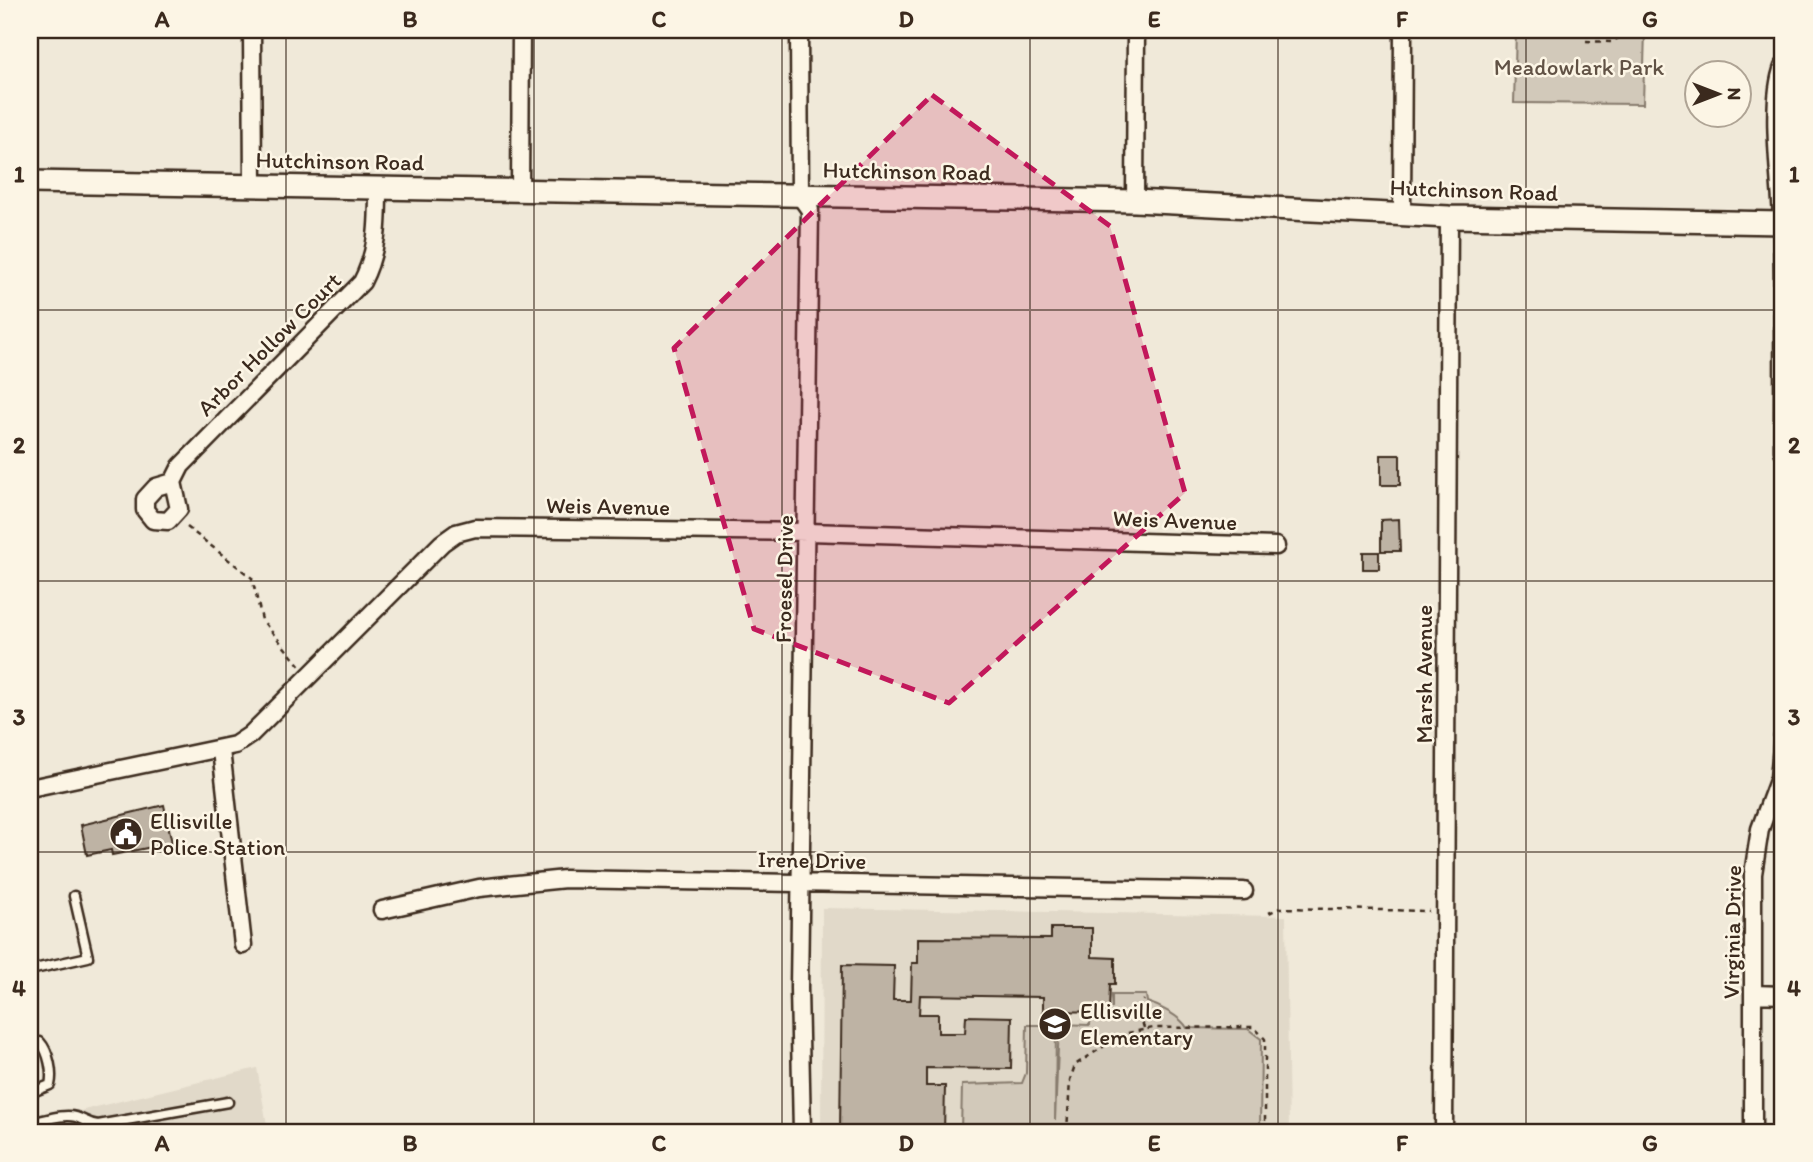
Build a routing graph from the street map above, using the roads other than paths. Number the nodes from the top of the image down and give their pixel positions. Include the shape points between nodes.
1 (252, 30) edge
2 (521, 30) edge
3 (799, 30) edge
4 (1136, 30) edge
5 (1403, 30) edge
6 (1783, 68) edge
7 (30, 182) edge
8 (253, 185) junction
9 (378, 187) junction
10 (520, 191) junction
11 (800, 196) junction
12 (1135, 201) junction
13 (1402, 215) junction
14 (1449, 217) junction
15 (1783, 223) edge
16 (1783, 451) edge
17 (173, 482) dead end
18 (808, 532) junction
19 (1276, 546) dead end
20 (1783, 737) edge
21 (221, 750) junction
22 (30, 788) edge
23 (800, 882) junction
24 (1244, 891) dead end
25 (74, 896) dead end
26 (382, 910) dead end
27 (243, 945) dead end
28 (30, 970) edge
29 (1754, 994) junction
30 (1783, 995) edge
31 (30, 1042) edge
32 (30, 1093) edge
33 (228, 1102) dead end
34 (30, 1123) edge
35 (802, 1132) edge
36 (1444, 1132) edge
37 (1753, 1132) edge

1 - 8 street
2 - 10 street
3 - 11 street, Froesel Drive
4 - 12 street
5 - 13 street
6 - 15 street via 1778,106
7 - 8 street, Hutchinson Road
8 - 9 street, Hutchinson Road
9 - 10 street, Hutchinson Road
9 - 17 street, Arbor Hollow Court via 378,240 362,282 190,457
10 - 11 street, Hutchinson Road
11 - 12 street, Hutchinson Road
11 - 18 street, Froesel Drive via 810,209
12 - 13 street, Hutchinson Road
13 - 14 street, Hutchinson Road
14 - 15 street, Hutchinson Road
14 - 36 street, Marsh Avenue
15 - 16 street
18 - 19 street, Weis Avenue
18 - 21 street, Weis Avenue via 496,526 456,533 250,735
18 - 23 street, Froesel Drive
20 - 29 street, Virginia Drive via 1779,778 1760,829 1752,874
21 - 22 street, Weis Avenue
21 - 27 street
23 - 24 street, Irene Drive
23 - 26 street, Irene Drive via 565,879 480,888
23 - 35 street, Froesel Drive
25 - 28 lane via 89,957
29 - 30 street
29 - 37 street, Virginia Drive
31 - 32 lane via 40,1042 45,1048 52,1077 50,1086
33 - 34 lane via 98,1125 64,1116

